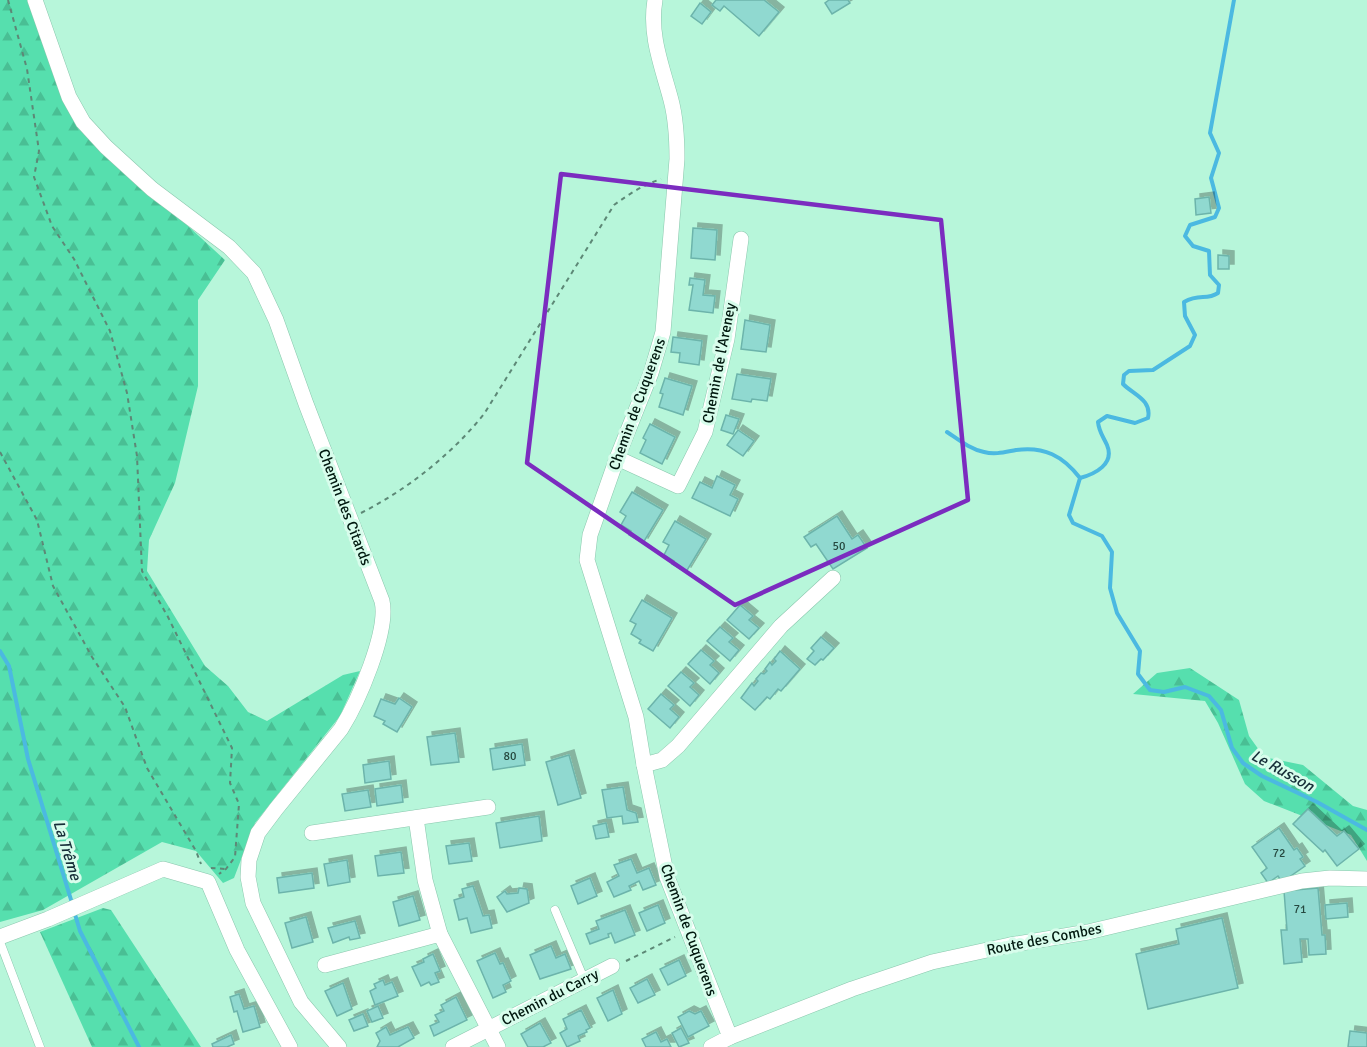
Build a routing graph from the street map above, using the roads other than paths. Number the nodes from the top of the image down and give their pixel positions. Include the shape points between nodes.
1 (35, 0) edge
2 (655, 0) edge
3 (741, 239) dead end
4 (617, 458) junction
5 (833, 578) dead end
6 (644, 765) junction
7 (488, 807) dead end
8 (416, 818) junction
9 (312, 833) dead end
10 (1367, 879) edge
11 (555, 910) dead end
12 (440, 934) junction
13 (0, 937) edge
14 (0, 942) edge
15 (325, 965) dead end
16 (612, 966) road end
17 (584, 979) junction
18 (488, 1028) junction
19 (730, 1037) junction
20 (40, 1047) edge
21 (290, 1047) edge
22 (339, 1047) edge
23 (453, 1047) edge
24 (498, 1047) edge
25 (711, 1047) edge

1 - 22 street, Chemin des Citards via 69,97 83,122 152,189 229,247 254,273 276,320 382,601 384,616 379,637 350,714 258,833 249,860 253,903 301,1002
2 - 4 street, Chemin de Cuquerens via 654,36 677,133 663,332
3 - 4 street, Chemin de l'Areney via 726,339 705,432 678,486
4 - 6 street, Chemin de Cuquerens via 590,535 588,560 636,717
5 - 6 street via 782,626 678,746 662,760
6 - 19 street, Chemin de Cuquerens via 667,877
7 - 8 street
8 - 9 street
8 - 12 street, Chemin du Carry via 425,880
10 - 19 street, Route des Combes via 1302,881 1088,932 932,962
11 - 17 lane
12 - 15 street
12 - 18 street, Chemin du Carry
13 - 21 street via 163,869 205,875 237,950
14 - 20 lane
16 - 17 street, Chemin du Carry
17 - 18 street, Chemin du Carry
18 - 23 street, Chemin du Carry
18 - 24 street, Chemin du Carry
19 - 25 street

